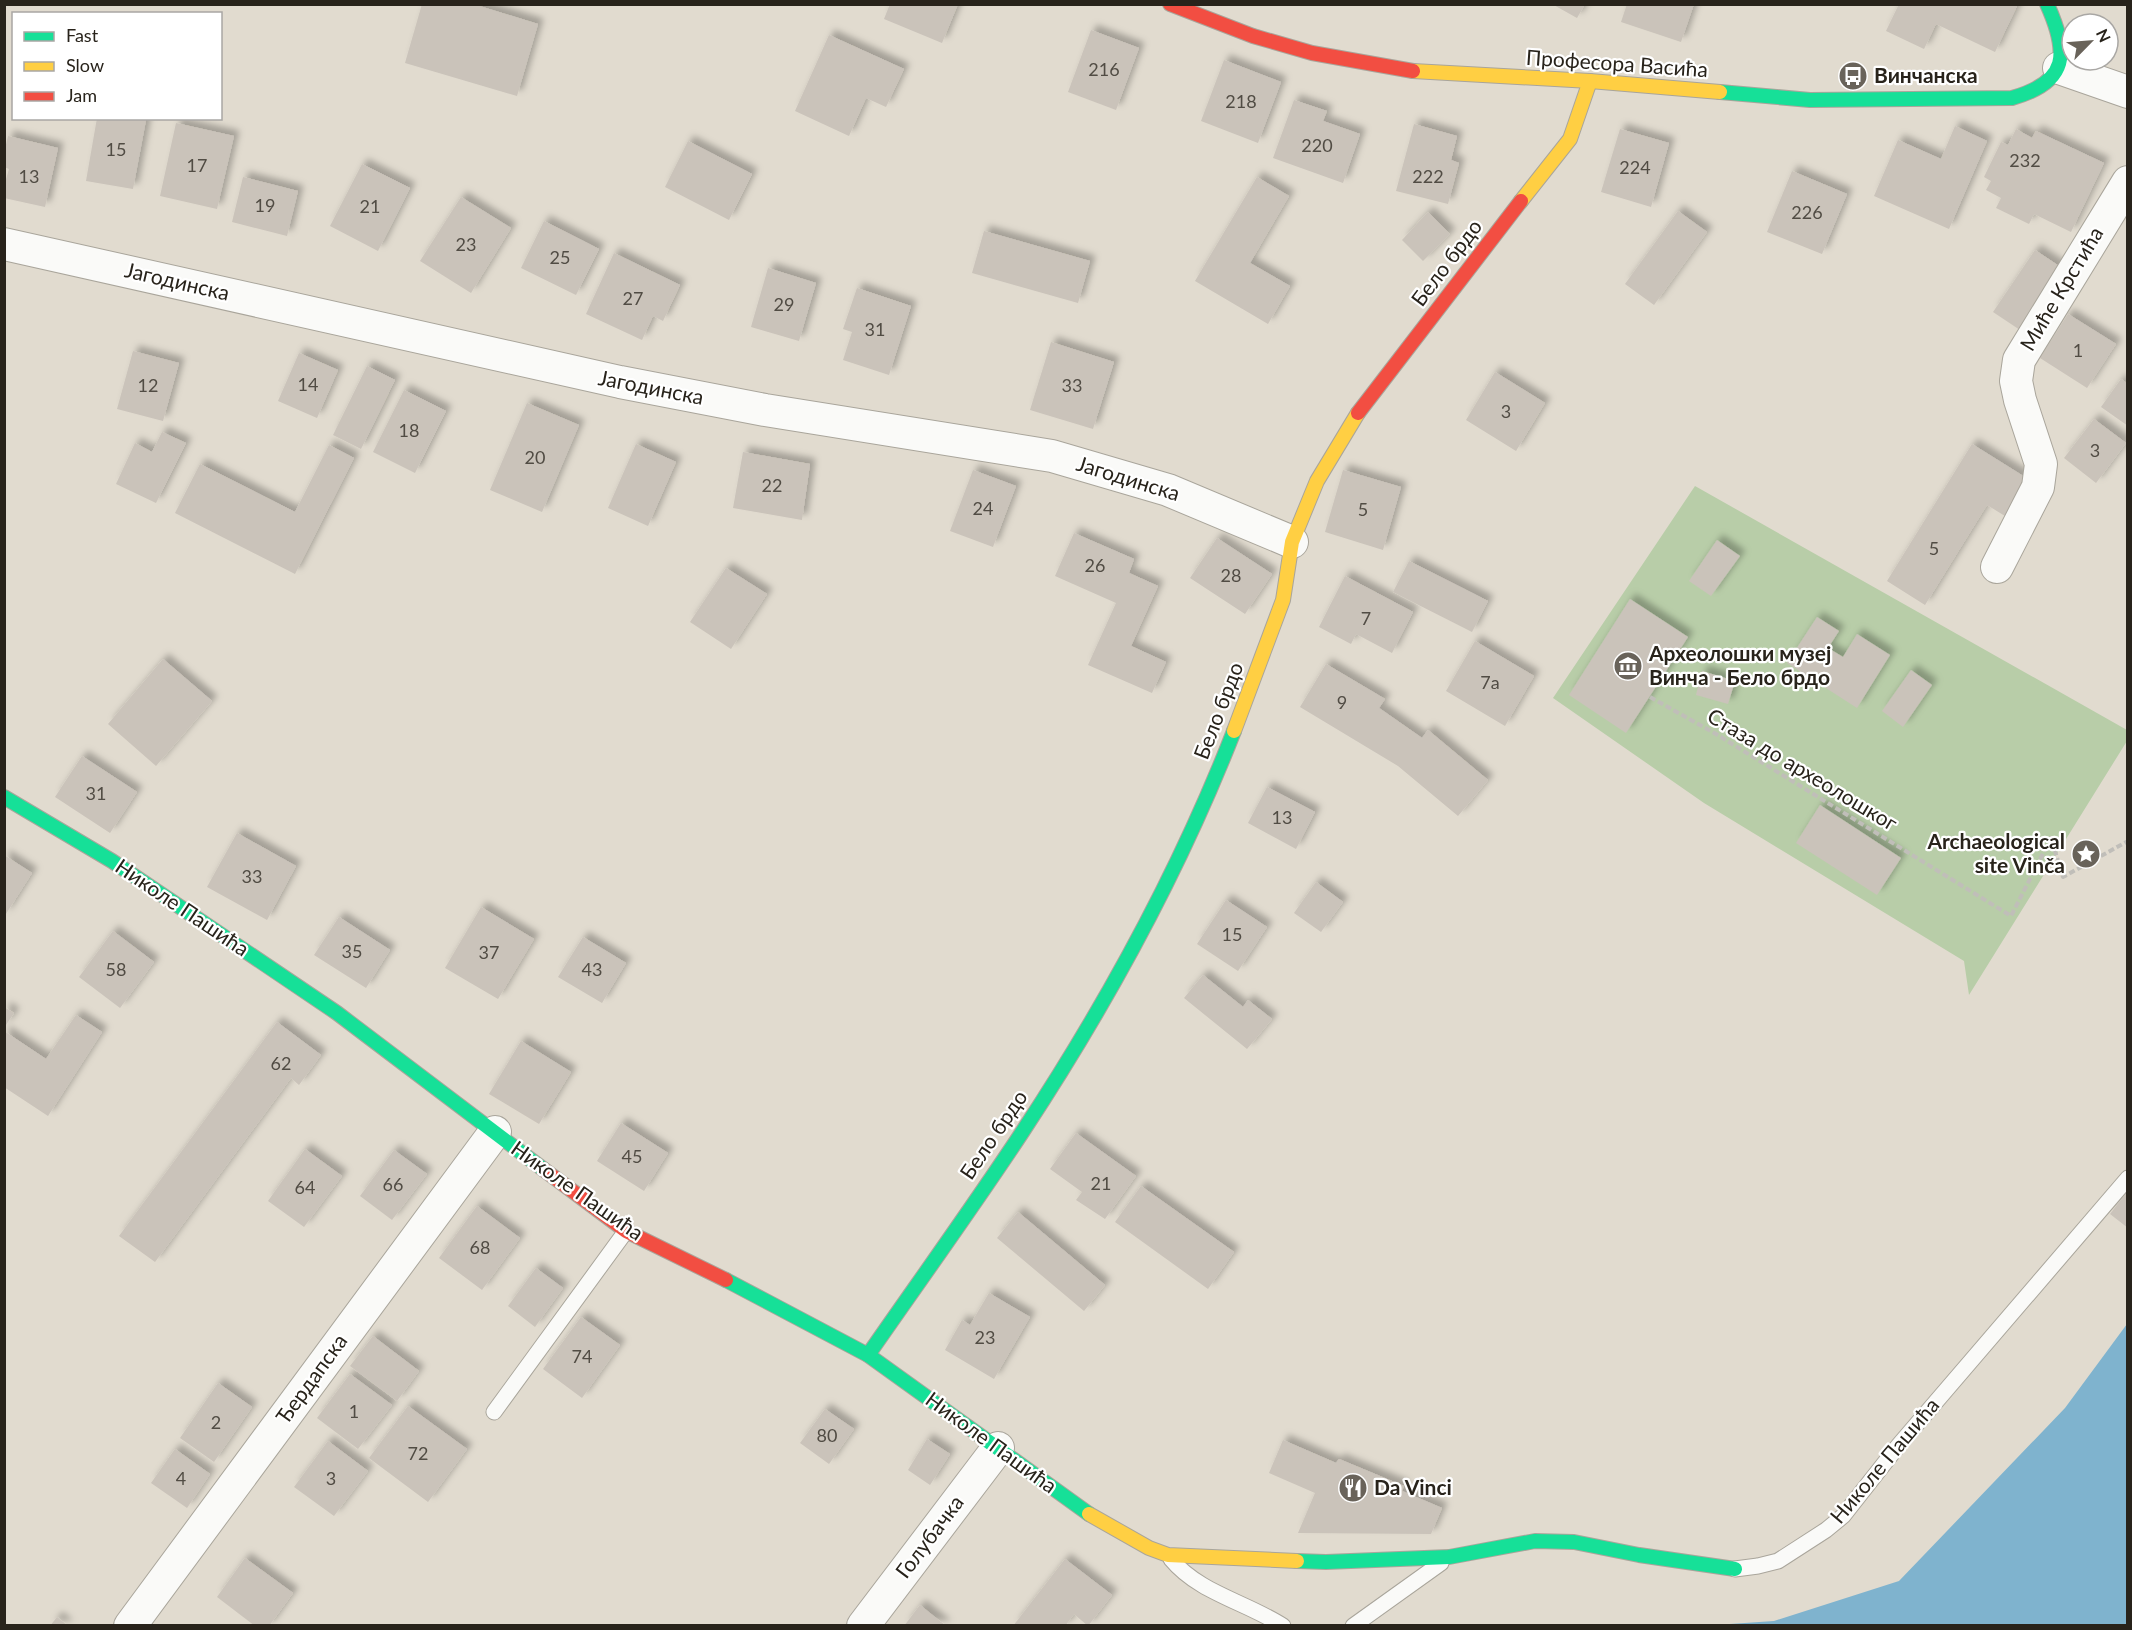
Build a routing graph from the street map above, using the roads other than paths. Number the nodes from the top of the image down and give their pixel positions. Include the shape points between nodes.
1 (1170, 4) edge
2 (2047, 4) edge
3 (2059, 68) junction
4 (1590, 81) junction
5 (2127, 92) edge
6 (2127, 182) edge
7 (4, 244) edge
8 (1292, 542) junction
9 (1997, 567) dead end
10 (4, 797) edge
11 (495, 1132) junction
12 (2127, 1178) edge
13 (626, 1232) junction
14 (868, 1355) junction
15 (494, 1412) dead end
16 (998, 1448) junction
17 (1168, 1555) junction
18 (1449, 1557) junction
19 (1735, 1569) joint
20 (130, 1626) edge
21 (863, 1626) edge
22 (1283, 1626) edge
23 (1353, 1626) edge

1 - 4 street, Професора Васића via 1253,36 1312,53 1425,73
2 - 3 street via 2061,40
3 - 4 street, Професора Васића via 2040,89 2012,98 1810,100
3 - 5 street
4 - 8 street, Бело брдо via 1570,139 1355,417 1317,481
6 - 9 street, Миће Крстића via 2019,360 2016,381 2020,400 2041,464 2038,487
7 - 8 street, Јагодинска via 620,382 765,410 1052,456 1168,490
8 - 14 street, Бело брдо via 1283,600 1218,772 1171,877 1100,1007 1023,1131
10 - 11 street, Николе Пашића via 112,861 229,938 338,1013
11 - 13 street, Николе Пашића
11 - 20 street, Ђердапска
12 - 19 lane, Николе Пашића via 1843,1516 1778,1561
13 - 14 street, Николе Пашића via 710,1271
13 - 15 lane
14 - 16 street, Николе Пашића
16 - 17 street, Николе Пашића via 1083,1510
16 - 21 street, Голубачка
17 - 18 street, Николе Пашића via 1326,1562
17 - 22 lane, Николе Пашића via 1180,1571 1200,1585
18 - 19 street, Николе Пашића via 1535,1541 1574,1542
18 - 23 lane, Николе Пашића

